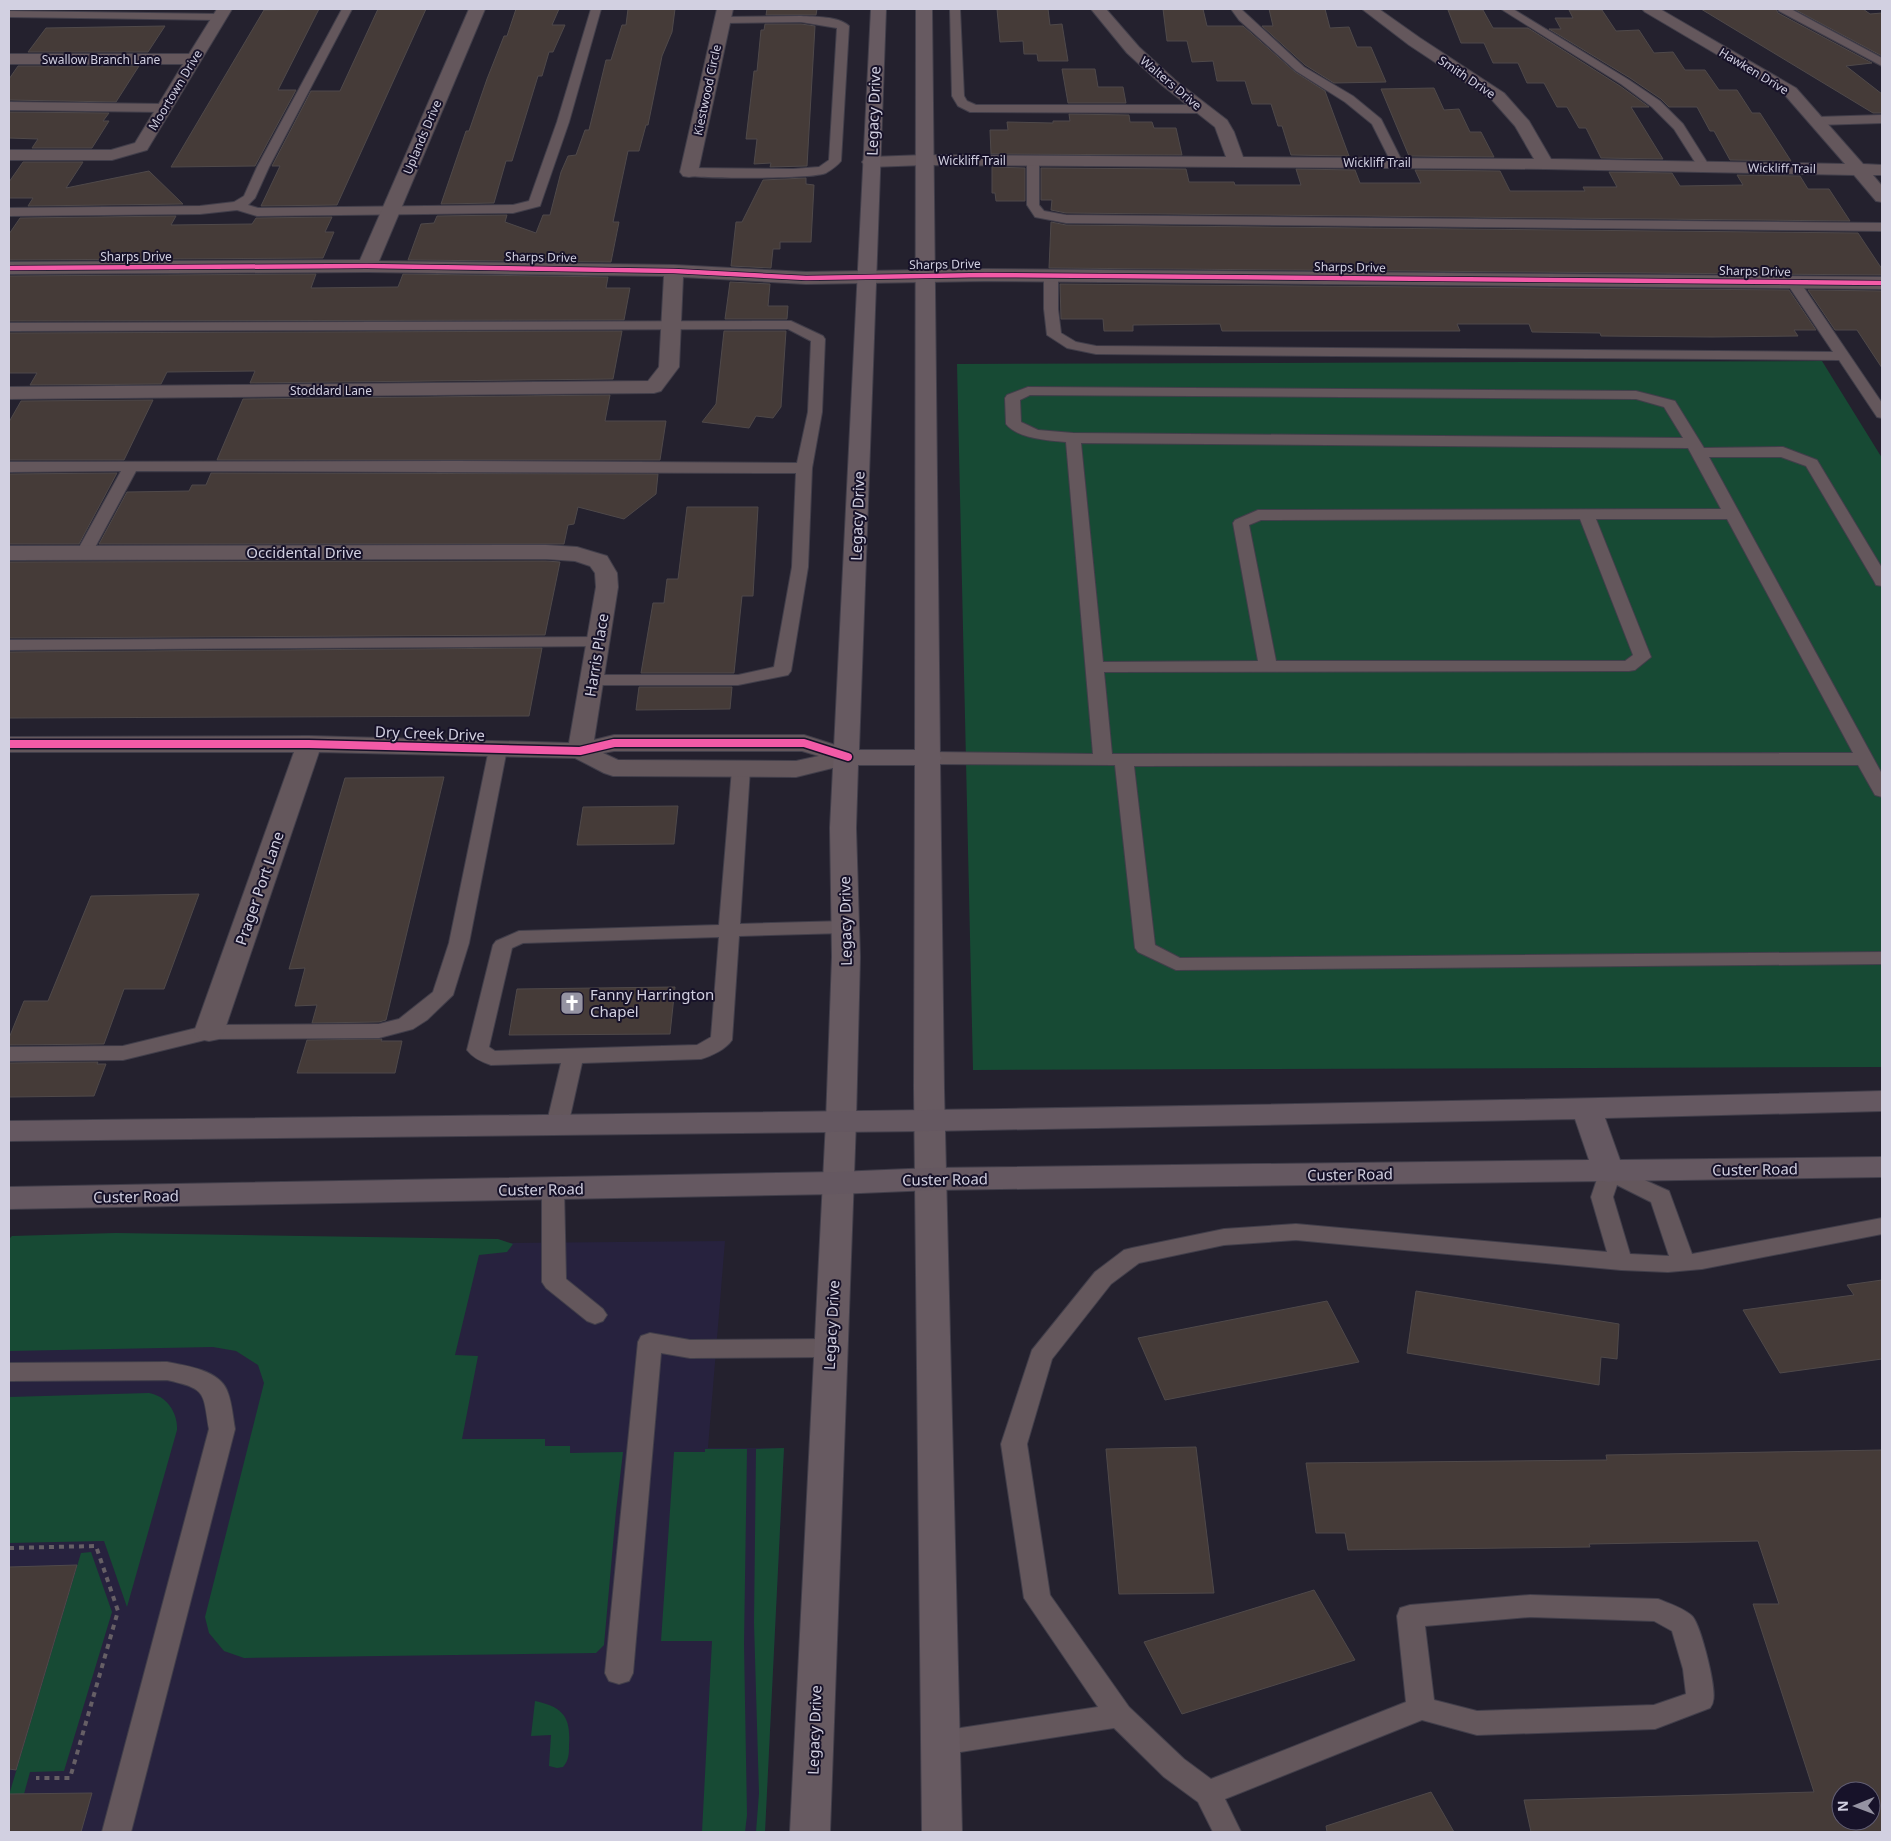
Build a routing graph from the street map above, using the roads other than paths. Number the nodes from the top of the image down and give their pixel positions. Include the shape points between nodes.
1 (347, 9) edge
2 (477, 9) edge
3 (596, 9) edge
4 (878, 9) edge
5 (924, 9) edge
6 (955, 9) edge
7 (1098, 9) edge
8 (1236, 9) edge
9 (1370, 9) edge
10 (1506, 9) edge
11 (1650, 9) edge
12 (1783, 9) edge
13 (222, 13) edge
14 (9, 14) edge
15 (724, 14) edge
16 (9, 59) edge
17 (193, 59) junction
18 (1882, 63) edge
19 (9, 106) edge
20 (164, 108) junction
21 (1203, 109) junction
22 (1882, 119) edge
23 (1817, 121) junction
24 (9, 156) edge
25 (925, 160) junction
26 (1033, 161) junction
27 (1236, 161) junction
28 (871, 162) junction
29 (1398, 162) junction
30 (1545, 164) junction
31 (1704, 166) junction
32 (1860, 170) junction
33 (1882, 170) edge
34 (689, 172) joint
35 (1882, 197) edge
36 (238, 206) junction
37 (391, 210) junction
38 (9, 212) edge
39 (1882, 227) edge
40 (368, 266) junction
41 (9, 268) edge
42 (674, 270) junction
43 (925, 275) junction
44 (1051, 275) junction
45 (866, 276) junction
46 (1793, 282) junction
47 (1882, 283) edge
48 (672, 325) junction
49 (9, 327) edge
50 (1843, 356) junction
51 (9, 393) edge
52 (1882, 414) edge
53 (1073, 438) junction
54 (1696, 448) junction
55 (9, 467) edge
56 (131, 467) junction
57 (804, 468) junction
58 (1586, 514) junction
59 (1731, 514) junction
60 (9, 553) edge
61 (84, 553) junction
62 (599, 561) joint
63 (1882, 581) edge
64 (598, 642) junction
65 (9, 645) edge
66 (1268, 666) junction
67 (1095, 667) junction
68 (592, 680) junction
69 (9, 744) edge
70 (309, 744) junction
71 (498, 749) junction
72 (580, 751) junction
73 (848, 757) junction
74 (929, 758) junction
75 (1864, 759) junction
76 (1103, 760) junction
77 (1124, 760) junction
78 (741, 769) junction
79 (1882, 791) edge
80 (845, 927) junction
81 (730, 930) junction
82 (1882, 958) edge
83 (209, 1032) junction
84 (9, 1054) edge
85 (573, 1056) junction
86 (1882, 1101) edge
87 (1586, 1109) junction
88 (841, 1120) junction
89 (930, 1121) junction
90 (557, 1126) junction
91 (9, 1131) edge
92 (1882, 1167) edge
93 (1609, 1172) junction
94 (932, 1178) junction
95 (837, 1183) junction
96 (553, 1189) junction
97 (9, 1198) edge
98 (1882, 1226) edge
99 (1621, 1262) junction
100 (1682, 1262) junction
101 (595, 1315) dead end
102 (830, 1348) junction
103 (9, 1372) edge
104 (619, 1673) dead end
105 (1421, 1708) junction
106 (1119, 1715) junction
107 (941, 1743) junction
108 (1208, 1793) junction
109 (116, 1832) edge
110 (810, 1832) edge
111 (942, 1832) edge
112 (1227, 1832) edge

1 - 36 lane via 249,198
2 - 37 street, Uplands Drive
3 - 37 lane via 535,203 513,209
4 - 28 main road, Legacy Drive
5 - 25 main road
6 - 21 lane via 958,96 962,103 974,109
7 - 21 street, Walters Drive via 1134,50
8 - 29 lane via 1300,69 1349,99 1377,122
9 - 30 street, Smith Drive via 1505,103 1532,138
10 - 31 lane via 1656,104 1679,127
11 - 23 street, Hawken Drive via 1774,80 1796,97
12 - 18 lane
13 - 14 lane
13 - 17 street, Moortown Drive
15 - 34 street, Kiestwood Circle
15 - 34 lane via 833,22 843,26 835,161 822,170 793,173
16 - 17 street, Swallow Branch Lane
17 - 20 street, Moortown Drive
19 - 20 lane
20 - 24 street, Moortown Drive via 141,146 112,155
21 - 27 street, Walters Drive via 1221,124
22 - 23 lane
23 - 32 street, Hawken Drive
25 - 26 street, Wickliff Trail
25 - 28 street, Wickliff Trail
25 - 43 main road
26 - 27 street, Wickliff Trail
26 - 39 lane via 1033,205 1040,214 1066,219
27 - 29 street, Wickliff Trail
28 - 45 main road, Legacy Drive
29 - 30 street, Wickliff Trail
30 - 31 street, Wickliff Trail
31 - 32 street, Wickliff Trail
32 - 33 street, Wickliff Trail
32 - 35 street, Hawken Drive
36 - 37 lane via 257,212
36 - 38 lane via 200,210
37 - 40 street, Uplands Drive
40 - 41 street, Sharps Drive
40 - 42 street, Sharps Drive
42 - 45 street, Sharps Drive via 806,278
42 - 48 street
43 - 44 street, Sharps Drive
43 - 45 street, Sharps Drive
43 - 74 main road
44 - 46 street, Sharps Drive
44 - 50 lane via 1054,335 1072,345 1096,350
45 - 73 main road, Legacy Drive
46 - 47 street, Sharps Drive
46 - 50 lane
48 - 49 lane
48 - 51 street, Stoddard Lane via 670,367 654,387
48 - 57 lane via 791,325 818,339 814,412
50 - 52 lane
53 - 54 lane
53 - 54 lane via 1035,434 1014,424 1012,398 1028,391 1636,395 1670,404
53 - 67 lane
54 - 59 lane
54 - 63 lane via 1783,452 1812,463
55 - 56 lane
56 - 57 lane
56 - 61 lane
57 - 68 lane via 800,567 782,671 738,680
58 - 59 lane
58 - 66 lane via 1258,515 1241,523
58 - 66 lane via 1642,657 1629,666
59 - 75 lane
60 - 61 street, Occidental Drive
61 - 62 street, Occidental Drive via 546,552 577,554
62 - 64 street, Harris Place via 606,573 607,587
64 - 65 lane
64 - 68 street, Harris Place
66 - 67 lane
67 - 76 lane
68 - 72 street, Harris Place
69 - 70 street, Dry Creek Drive
70 - 71 street, Dry Creek Drive
70 - 83 street, Prager Port Lane
71 - 72 street, Dry Creek Drive
71 - 83 lane via 459,943 443,995 406,1024 379,1031
72 - 73 street, Dry Creek Drive via 614,743 804,743
72 - 78 street, Dry Creek Drive via 613,768
73 - 74 main road
73 - 78 street, Dry Creek Drive via 796,769
73 - 80 main road, Legacy Drive via 843,828
74 - 76 lane
74 - 89 main road
75 - 77 lane
75 - 79 lane
76 - 77 lane
77 - 82 lane via 1145,948 1176,964
78 - 81 lane
80 - 81 lane
80 - 88 main road, Legacy Drive
81 - 85 lane via 721,1040 701,1052
81 - 85 lane via 519,937 503,945 478,1050 491,1058
83 - 84 lane via 123,1053
85 - 90 lane
86 - 87 main road
87 - 89 main road
87 - 93 main road
88 - 89 main road
88 - 90 main road
88 - 95 main road, Legacy Drive
89 - 94 main road
90 - 91 main road
92 - 93 main road, Custer Road
93 - 94 main road, Custer Road
93 - 99 lane via 1602,1197
93 - 100 lane via 1661,1197
94 - 95 main road, Custer Road
94 - 107 main road
95 - 96 main road, Custer Road
95 - 102 main road, Legacy Drive
96 - 97 main road, Custer Road
96 - 101 lane via 554,1282
98 - 100 lane via 1702,1261
99 - 100 lane
99 - 106 lane via 1296,1232 1224,1237 1132,1256 1103,1278 1041,1356 1014,1444 1037,1598
102 - 104 lane via 690,1349 650,1342
102 - 110 main road, Legacy Drive
103 - 109 lane via 167,1371 199,1378 216,1394 222,1428
105 - 105 lane via 1477,1723 1655,1717 1700,1700 1697,1670 1683,1624 1658,1610 1530,1606 1410,1616
105 - 108 lane
106 - 107 lane
106 - 108 lane via 1174,1768
107 - 111 main road
108 - 112 lane

